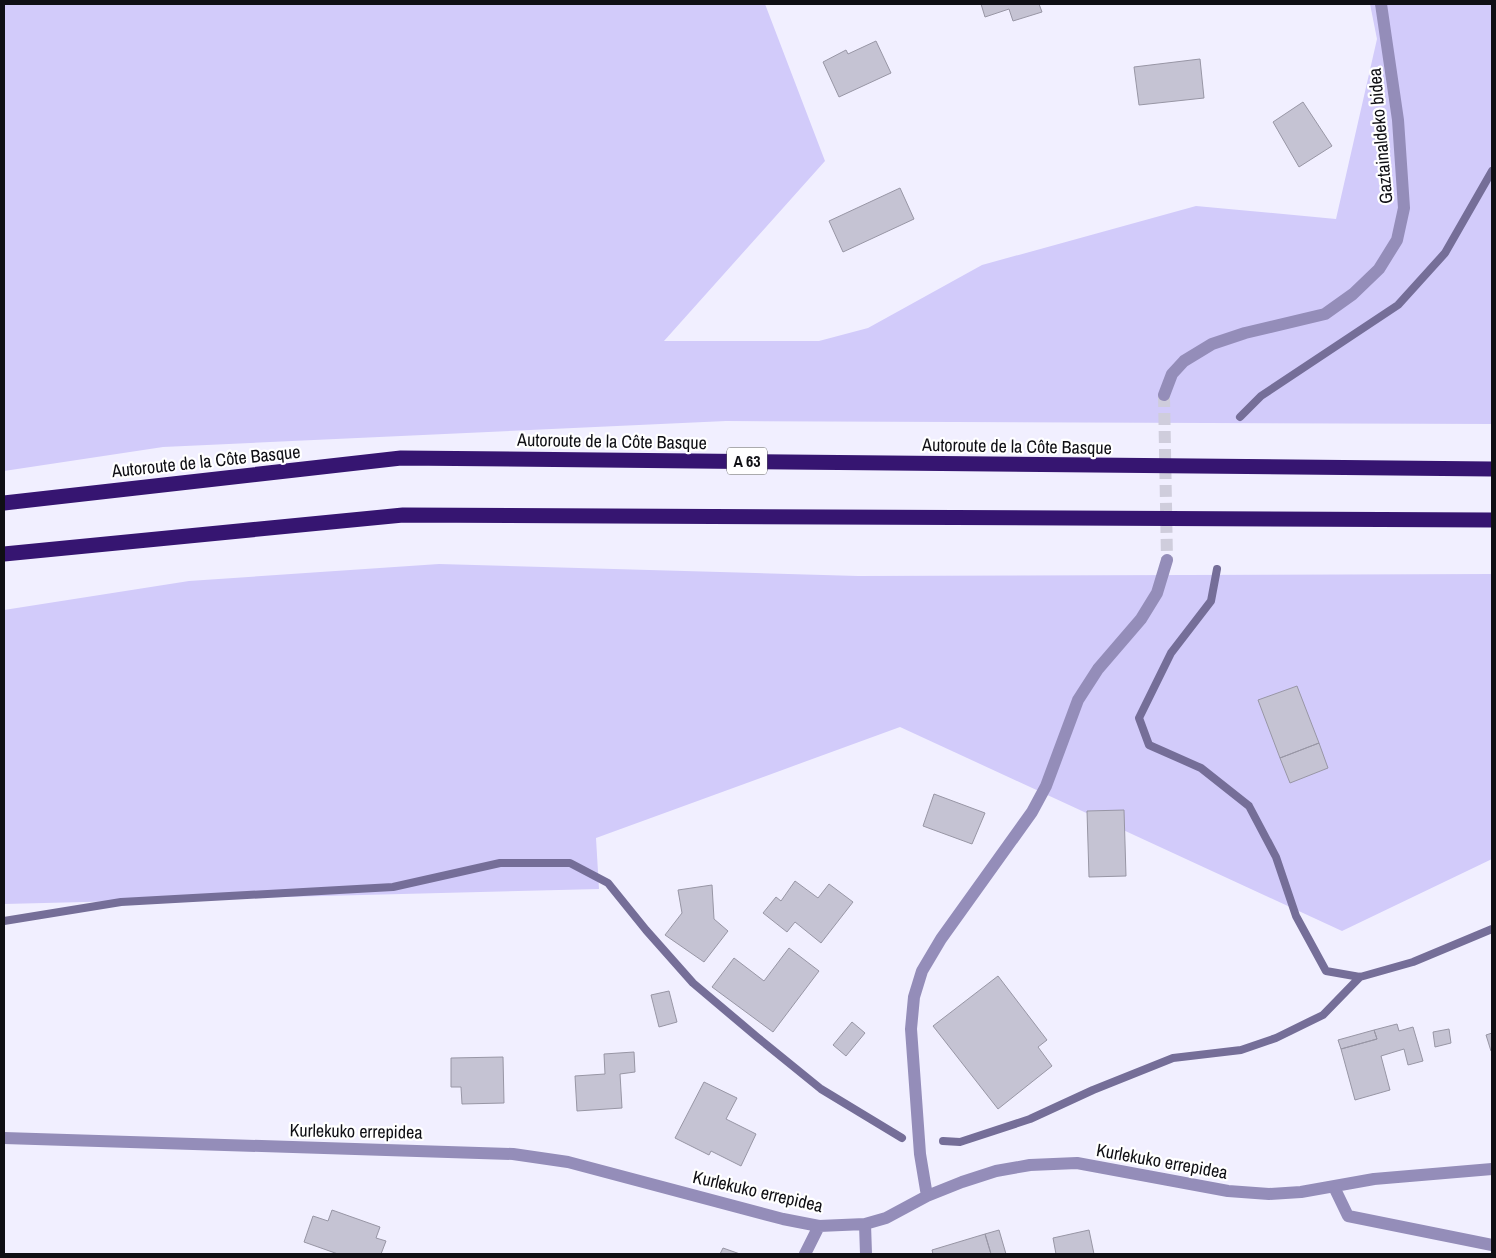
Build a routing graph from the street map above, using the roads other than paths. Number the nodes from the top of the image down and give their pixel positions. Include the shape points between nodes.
1 (1381, 4) edge
2 (1164, 395) tunnel mouth
3 (1492, 469) edge
4 (4, 502) edge
5 (1492, 520) edge
6 (4, 554) edge
7 (1167, 560) tunnel mouth
8 (4, 1138) edge
9 (1492, 1169) edge
10 (1334, 1187) junction
11 (928, 1196) junction
12 (864, 1224) junction
13 (819, 1226) junction
14 (1492, 1244) edge
15 (805, 1254) edge
16 (866, 1254) edge

1 - 2 street, Gaztainaldeko bidea via 1398,120 1404,208 1397,240 1380,269 1325,314 1212,344 1184,361 1172,374
3 - 4 highway, Autoroute de la Côte Basque / A 63 via 401,458
5 - 6 highway via 403,515
7 - 11 street via 1157,593 1141,619 1098,669 1078,700 1046,786 1032,812 922,971 914,997 911,1029 920,1154
8 - 13 street, Kurlekuko errepidea via 512,1154 568,1162
9 - 10 street, Kurlekuko errepidea via 1374,1179
10 - 11 street, Kurlekuko errepidea via 1269,1194 1228,1191 1077,1163 1030,1165 996,1171
10 - 14 street via 1348,1216
11 - 12 street, Kurlekuko errepidea via 904,1210
12 - 13 street, Kurlekuko errepidea
12 - 16 street
13 - 15 street

